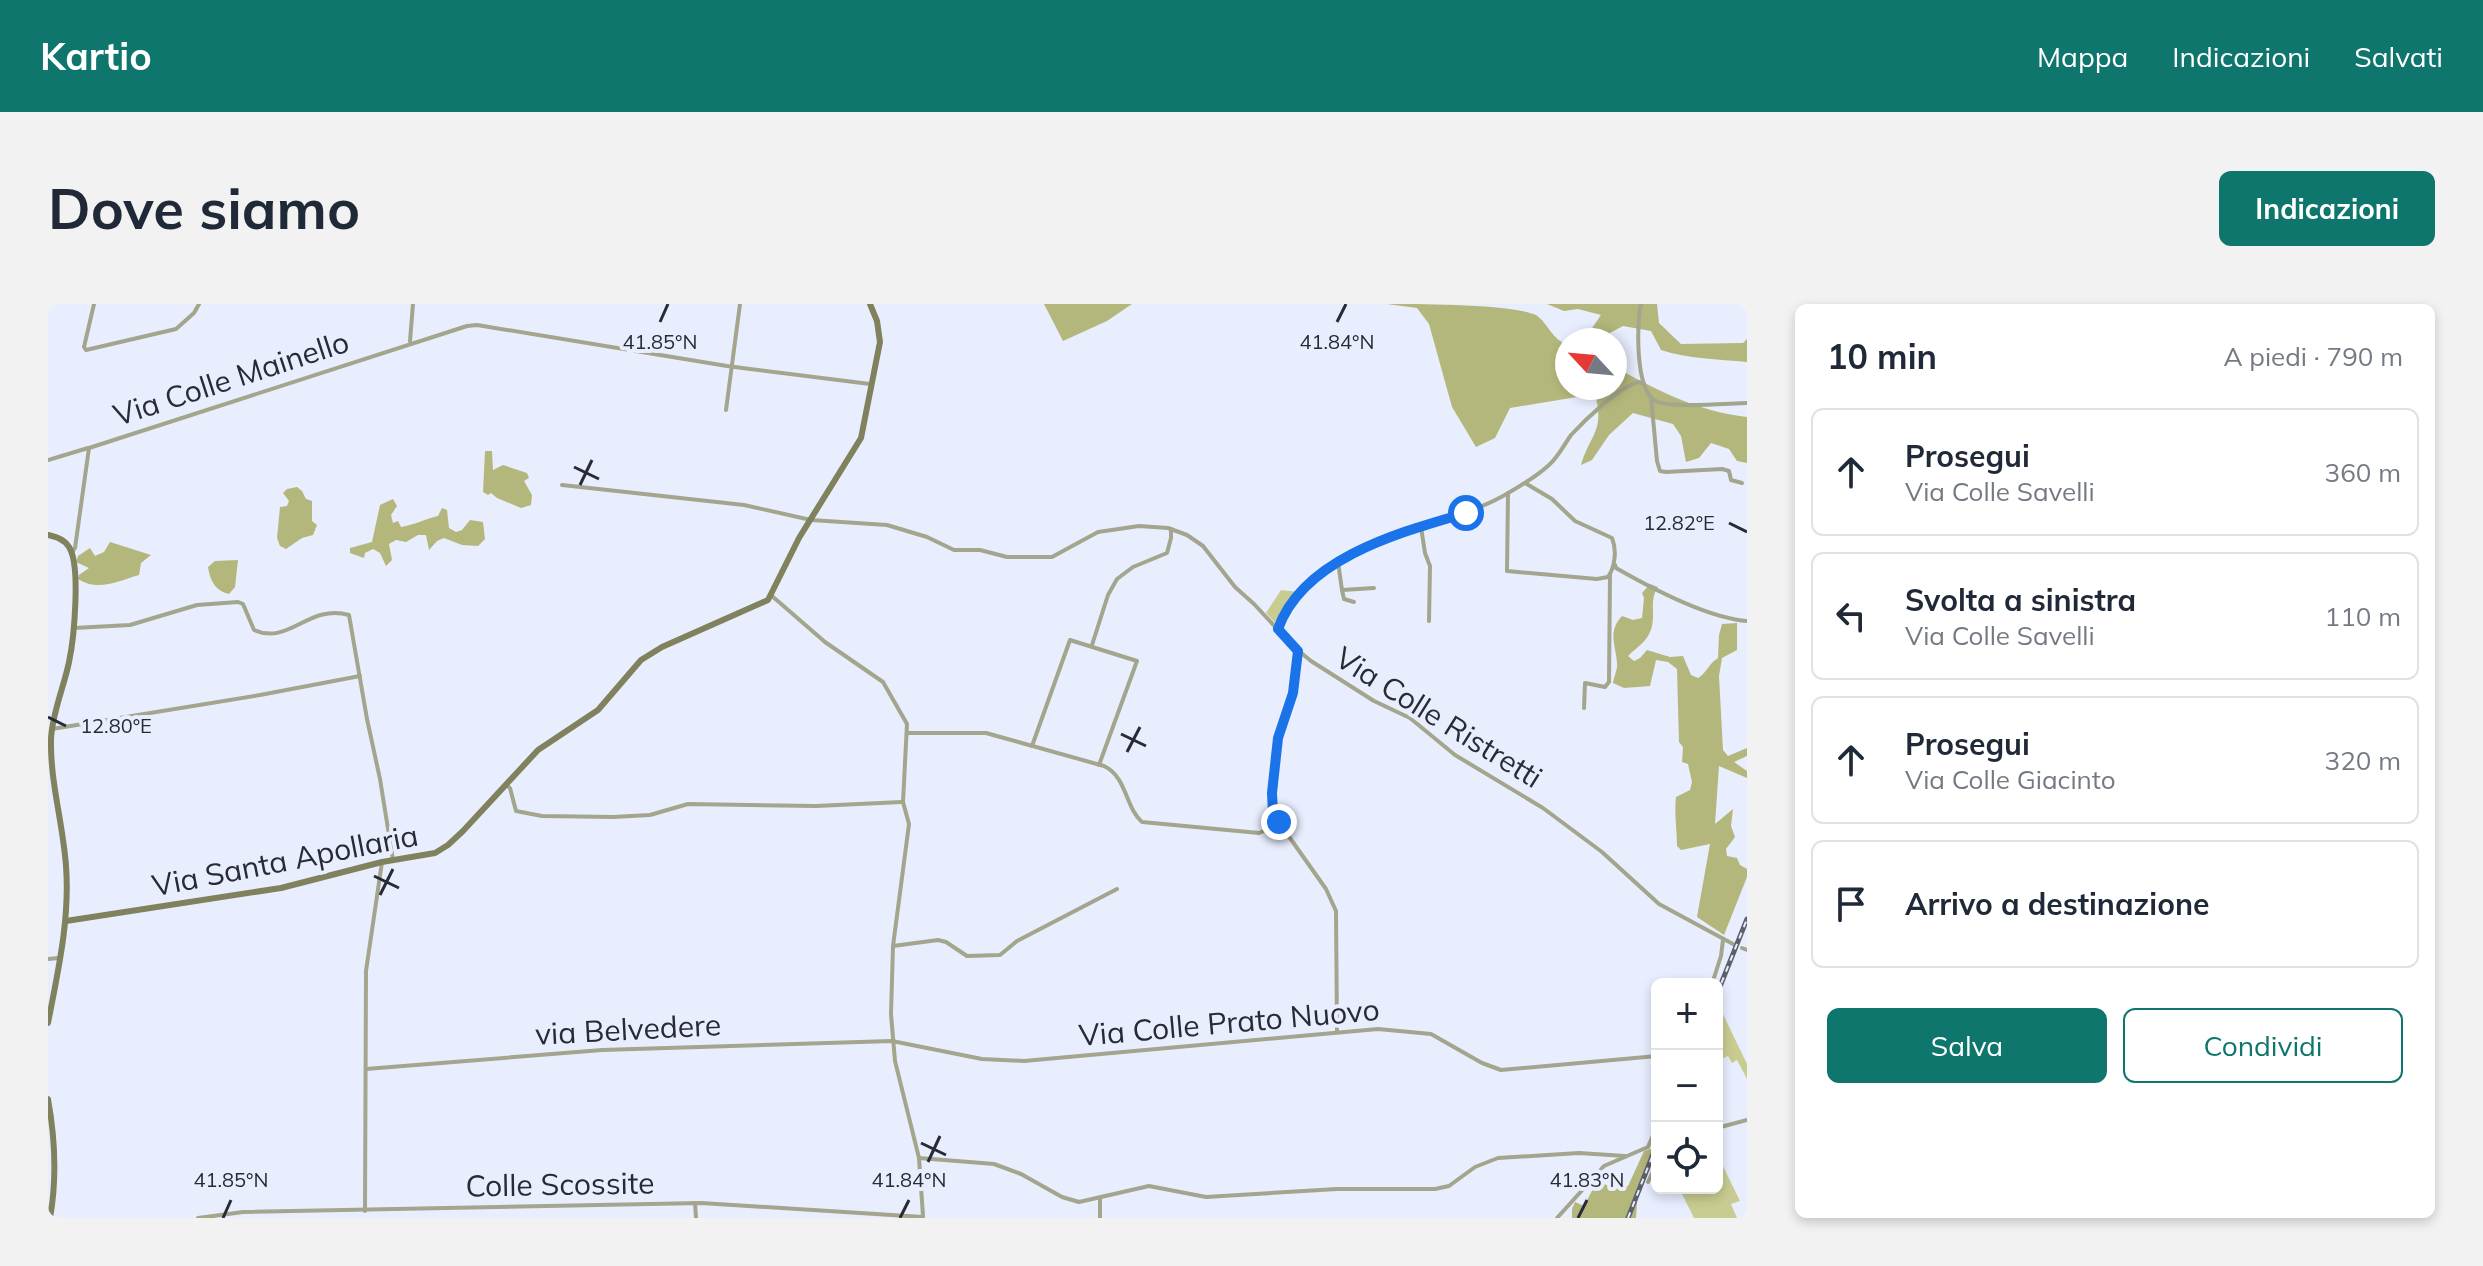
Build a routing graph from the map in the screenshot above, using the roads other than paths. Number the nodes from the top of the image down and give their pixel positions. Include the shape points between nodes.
1 (94, 304) edge
2 (199, 304) edge
3 (413, 304) edge
4 (740, 304) edge
5 (870, 304) edge
6 (1641, 304) edge
7 (410, 343) junction
8 (732, 367) junction
9 (871, 384) junction
10 (1644, 384) junction
11 (1651, 397) junction
12 (1747, 403) edge
13 (726, 410) dead end
14 (89, 448) junction
15 (48, 460) edge
16 (1524, 483) junction
17 (1742, 483) dead end
18 (562, 485) dead end
19 (1508, 493) junction
20 (811, 520) junction
21 (1421, 527) junction
22 (1171, 529) junction
23 (48, 535) edge
24 (71, 554) junction
25 (1338, 562) junction
26 (1614, 562) junction
27 (1610, 575) junction
28 (1374, 588) dead end
29 (1342, 590) junction
30 (772, 596) junction
31 (1354, 602) dead end
32 (1429, 621) dead end
33 (1747, 621) edge
34 (74, 628) junction
35 (1278, 629) junction
36 (1092, 645) junction
37 (1298, 651) junction
38 (360, 676) junction
39 (1584, 708) dead end
40 (51, 730) edge
41 (908, 733) junction
42 (1032, 746) junction
43 (1099, 765) junction
44 (506, 785) junction
45 (903, 802) junction
46 (1273, 814) junction
47 (393, 860) junction
48 (382, 862) junction
49 (1117, 889) dead end
50 (66, 921) junction
51 (1723, 940) junction
52 (1733, 944) dead end
53 (893, 946) junction
54 (59, 958) junction
55 (48, 959) edge
56 (1714, 978) edge
57 (48, 1023) edge
58 (1337, 1031) junction
59 (892, 1041) junction
60 (1651, 1057) edge
61 (366, 1069) junction
62 (48, 1099) edge
63 (1747, 1120) edge
64 (1723, 1126) edge
65 (1651, 1148) edge
66 (1625, 1156) junction
67 (919, 1158) junction
68 (1651, 1176) edge
69 (1648, 1182) dead end
70 (1100, 1198) junction
71 (695, 1203) junction
72 (365, 1211) junction
73 (923, 1217) edge
74 (50, 1218) edge
75 (198, 1218) edge
76 (696, 1218) edge
77 (1100, 1218) edge
78 (1557, 1218) edge

1 - 2 street via 86,350 176,329
3 - 7 street
4 - 8 street
5 - 9 street via 880,342
6 - 10 street
7 - 8 street, Via Colle Mainello via 474,325
7 - 14 street, Via Colle Mainello
8 - 9 street, Via Colle Mainello
8 - 13 street
9 - 20 street via 859,444
10 - 11 street
10 - 16 street via 1630,385 1588,418 1553,462
11 - 12 street via 1661,403
11 - 17 street via 1660,471 1720,469
14 - 15 street
14 - 24 street, Via Colle Mainello
16 - 19 street
16 - 26 street via 1575,521 1612,538
18 - 20 street, Via Colle Ristretti via 744,505
19 - 21 street via 1471,512
19 - 27 street via 1507,571 1597,579
20 - 22 street, Via Colle Ristretti via 887,525 954,550 1026,558 1060,555 1098,532 1139,526
20 - 30 street
21 - 25 street
21 - 32 street via 1429,562
22 - 35 street, Via Colle Ristretti via 1203,546
22 - 36 street via 1167,553 1133,567 1115,582
23 - 24 street via 62,540
24 - 34 street
25 - 29 street
25 - 35 street via 1302,590
26 - 27 street
26 - 33 street via 1616,568 1667,595
27 - 39 street via 1609,682 1605,687 1584,684
28 - 29 street
29 - 31 street via 1344,599
30 - 41 street via 883,682 905,717
30 - 44 street, Via Santa Apollaria via 641,660 598,710 545,744
34 - 38 street via 133,625 197,605 238,602 254,630 274,635 314,616 345,613 351,619
34 - 40 street
35 - 37 street, Via Colle Ristretti
36 - 42 street via 1070,640
36 - 43 street via 1137,661
37 - 46 street via 1293,693 1278,738
37 - 51 street, Via Colle Ristretti via 1525,796 1602,852 1659,904
38 - 40 street
38 - 47 street
40 - 50 street via 66,863
41 - 42 street via 986,733
41 - 45 street
42 - 43 street
43 - 46 street via 1113,772 1136,817 1146,823 1259,833
44 - 45 street via 516,811 542,816 646,815 688,804
44 - 47 street, Via Santa Apollaria via 444,848
45 - 53 street via 909,824
46 - 58 street via 1336,911
47 - 48 street, Via Santa Apollaria
48 - 50 street, Via Santa Apollaria via 271,890
48 - 61 street via 366,971
49 - 53 street via 1000,955 967,956 941,940
50 - 54 street
51 - 52 street, Via Colle Ristretti
51 - 56 street
53 - 59 street
54 - 55 street
54 - 57 street
58 - 59 street, Via Colle Prato Nuovo via 1012,1061
58 - 60 street, Via Colle Prato Nuovo via 1431,1034 1501,1070
59 - 61 street, via Belvedere via 617,1050
59 - 67 street
61 - 72 street
62 - 74 street via 54,1154
63 - 64 street
65 - 66 street
66 - 70 street via 1498,1158 1439,1189 1206,1197 1149,1186
66 - 78 street via 1604,1166
67 - 70 street via 985,1162 1062,1197 1079,1202
67 - 73 street
68 - 69 street
70 - 77 street
71 - 72 street, Colle Scossite
71 - 73 street, Colle Scossite
71 - 76 street
72 - 75 street, Colle Scossite via 243,1212

